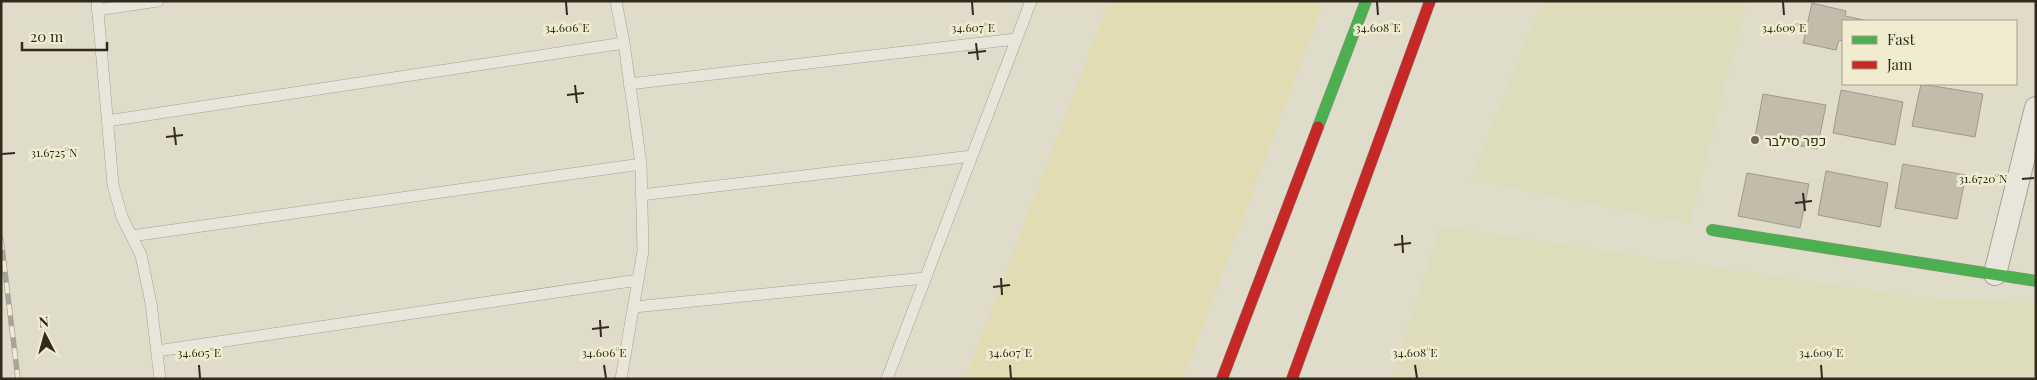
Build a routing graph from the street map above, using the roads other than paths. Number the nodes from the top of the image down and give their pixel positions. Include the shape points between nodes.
1 (158, 1) edge
2 (616, 1) edge
3 (1031, 1) edge
4 (1366, 1) edge
5 (1430, 1) edge
6 (97, 5) edge
7 (1016, 39) junction
8 (624, 43) junction
9 (629, 84) junction
10 (2036, 108) edge
11 (108, 121) junction
12 (972, 156) junction
13 (641, 164) junction
14 (641, 195) junction
15 (1712, 230) dead end
16 (131, 236) junction
17 (1995, 274) junction
18 (925, 278) junction
19 (638, 280) junction
20 (2036, 281) edge
21 (634, 307) junction
22 (157, 351) junction
23 (160, 379) edge
24 (621, 379) edge
25 (887, 379) edge
26 (1222, 379) edge
27 (1292, 379) edge

1 - 6 lane
2 - 8 lane
3 - 7 lane
4 - 26 main road
5 - 27 main road
6 - 11 lane
7 - 9 lane
7 - 12 lane
8 - 9 lane
8 - 11 lane
9 - 13 lane
10 - 17 street
11 - 16 lane via 113,185
12 - 14 lane
12 - 18 lane
13 - 14 lane
13 - 16 lane
14 - 19 lane via 643,251
15 - 17 main road
16 - 22 lane via 141,255
17 - 20 main road
18 - 21 lane
18 - 25 lane
19 - 21 lane
19 - 22 lane
21 - 24 lane
22 - 23 lane

